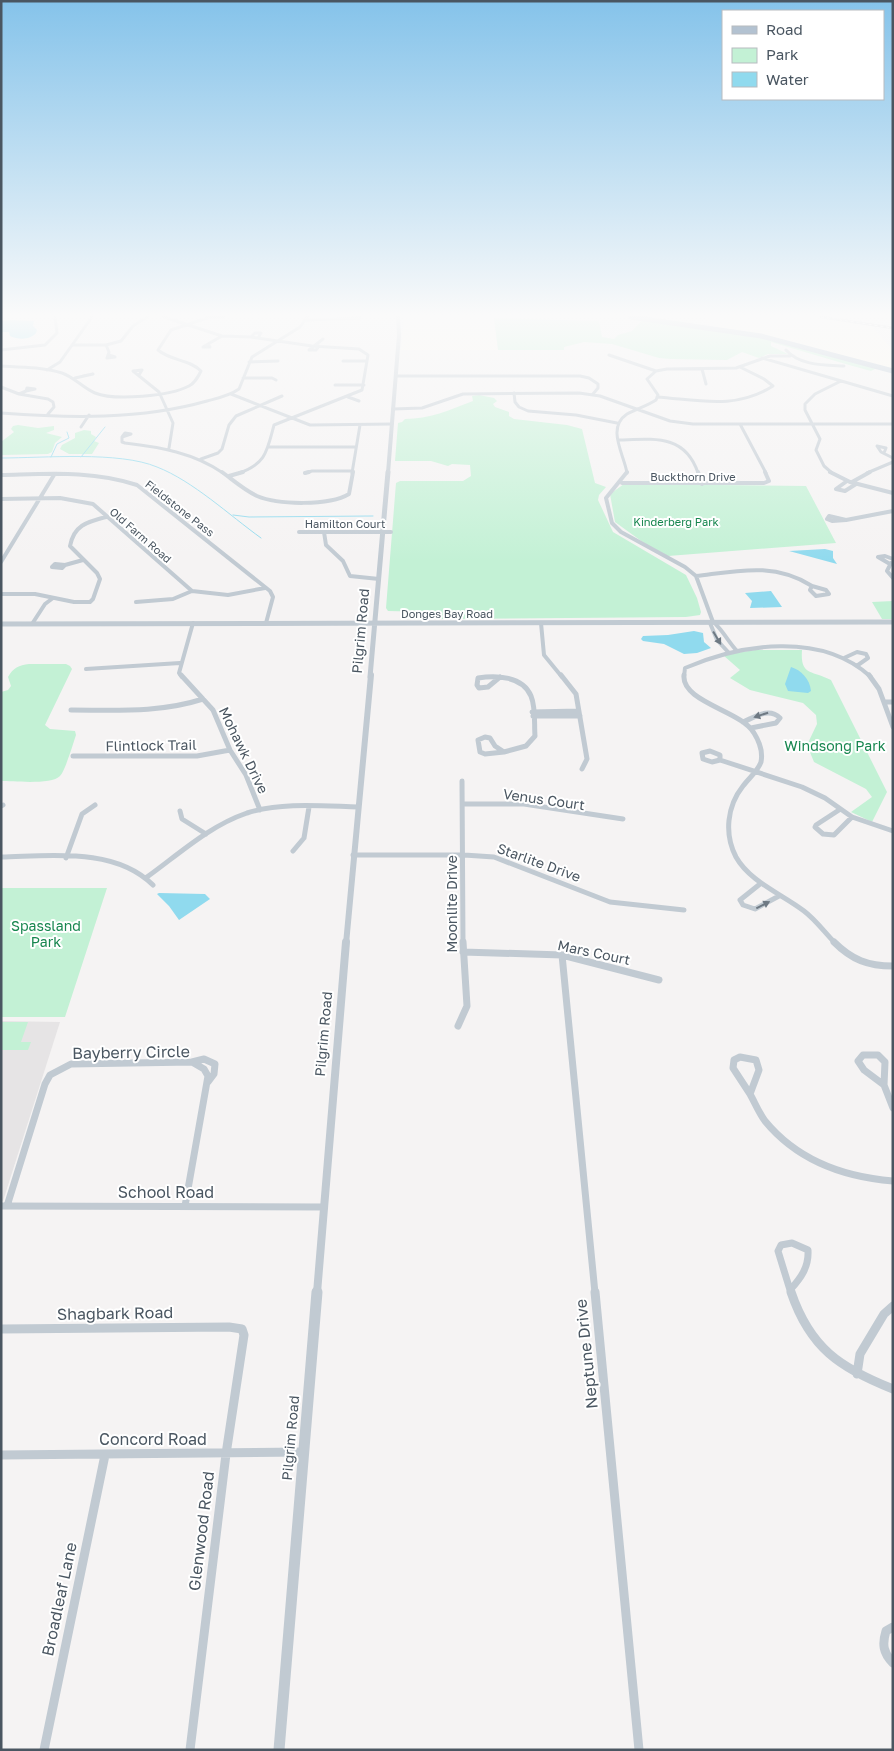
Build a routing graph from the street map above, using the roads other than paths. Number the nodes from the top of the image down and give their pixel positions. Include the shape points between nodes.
1 (46, 399) edge
2 (162, 399) edge
3 (216, 399) edge
4 (243, 399) edge
5 (275, 399) edge
6 (344, 399) edge
7 (353, 399) edge
8 (394, 399) edge
9 (449, 399) edge
10 (515, 399) edge
11 (607, 399) edge
12 (655, 399) edge
13 (677, 399) edge
14 (746, 399) edge
15 (809, 399) edge
16 (359, 401) dead end
17 (258, 405) junction
18 (393, 409) junction
19 (636, 409) junction
20 (167, 410) junction
21 (1, 413) edge
22 (48, 414) junction
23 (88, 415) junction
24 (293, 418) junction
25 (358, 420) dead end
26 (617, 423) junction
27 (392, 424) junction
28 (740, 424) junction
29 (813, 424) junction
30 (893, 424) edge
31 (358, 425) junction
32 (82, 427) dead end
33 (122, 438) dead end
34 (619, 440) junction
35 (268, 447) junction
36 (356, 447) junction
37 (169, 448) junction
38 (884, 453) dead end
39 (893, 458) edge
40 (201, 459) junction
41 (893, 462) edge
42 (353, 471) junction
43 (305, 473) dead end
44 (1, 475) edge
45 (54, 475) junction
46 (229, 476) junction
47 (622, 482) junction
48 (852, 482) junction
49 (702, 484) junction
50 (893, 492) edge
51 (1, 499) edge
52 (39, 499) junction
53 (893, 511) edge
54 (106, 517) junction
55 (846, 520) dead end
56 (299, 532) dead end
57 (324, 532) junction
58 (384, 532) junction
59 (391, 532) dead end
60 (84, 560) junction
61 (892, 561) edge
62 (1, 562) edge
63 (65, 565) dead end
64 (696, 576) junction
65 (893, 578) edge
66 (380, 579) junction
67 (812, 586) dead end
68 (265, 588) junction
69 (192, 591) junction
70 (1, 594) edge
71 (53, 598) junction
72 (136, 602) dead end
73 (713, 622) junction
74 (893, 622) edge
75 (193, 623) junction
76 (266, 623) junction
77 (376, 623) junction
78 (541, 623) junction
79 (1, 624) edge
80 (32, 624) junction
81 (737, 652) junction
82 (729, 654) junction
83 (844, 658) junction
84 (180, 663) junction
85 (858, 665) junction
86 (86, 669) dead end
87 (500, 677) junction
88 (203, 699) junction
89 (884, 702) junction
90 (893, 702) edge
91 (71, 710) dead end
92 (579, 713) junction
93 (532, 714) junction
94 (743, 722) junction
95 (893, 727) edge
96 (751, 728) junction
97 (230, 750) junction
98 (504, 752) junction
99 (73, 756) dead end
100 (720, 760) dead end
101 (582, 769) dead end
102 (756, 772) junction
103 (462, 781) dead end
104 (463, 804) junction
105 (95, 805) dead end
106 (308, 807) junction
107 (358, 807) junction
108 (260, 810) junction
109 (839, 810) junction
110 (180, 811) dead end
111 (852, 817) junction
112 (623, 819) dead end
113 (893, 831) edge
114 (206, 834) junction
115 (293, 850) dead end
116 (353, 855) junction
117 (464, 855) junction
118 (1, 857) edge
119 (66, 858) junction
120 (148, 877) junction
121 (760, 884) junction
122 (153, 885) dead end
123 (779, 896) junction
124 (684, 910) dead end
125 (464, 952) junction
126 (562, 955) junction
127 (893, 966) edge
128 (659, 980) dead end
129 (458, 1026) dead end
130 (192, 1062) junction
131 (208, 1082) junction
132 (884, 1085) junction
133 (750, 1094) junction
134 (893, 1108) edge
135 (893, 1181) edge
136 (4, 1206) edge
137 (185, 1206) junction
138 (324, 1207) junction
139 (790, 1290) junction
140 (893, 1306) edge
141 (229, 1326) joint
142 (1, 1330) edge
143 (857, 1374) junction
144 (893, 1389) edge
145 (304, 1452) junction
146 (226, 1454) junction
147 (1, 1455) edge
148 (105, 1455) junction
149 (893, 1627) edge
150 (893, 1662) edge
151 (44, 1750) edge
152 (190, 1750) edge
153 (279, 1750) edge
154 (639, 1750) edge

1 - 22 street via 53,402 54,407
2 - 20 street
3 - 20 street
4 - 17 street
5 - 17 street
6 - 24 street
7 - 16 street
8 - 18 street, Pilgrim Road
9 - 18 street via 422,408
10 - 26 street via 519,407 528,411
11 - 19 street
12 - 19 street
13 - 14 street via 726,403
15 - 29 street via 805,410
17 - 24 street
17 - 40 street via 236,416 218,453
18 - 27 street, Pilgrim Road
19 - 26 street
19 - 28 street via 682,423
20 - 23 street
20 - 37 street via 173,423
21 - 22 street
22 - 23 street
23 - 32 street
24 - 31 street via 310,425
24 - 35 street via 274,425
25 - 31 street
26 - 34 street
27 - 31 street
27 - 58 street, Pilgrim Road
28 - 29 street
28 - 49 street, Buckthorn Drive via 769,480 764,483
29 - 30 street
29 - 48 street via 820,439 816,450 828,470
31 - 36 street
33 - 37 street via 125,443
34 - 47 street via 628,473
34 - 49 street via 659,441 684,448 690,454
35 - 36 street
35 - 46 street via 260,465
36 - 42 street
37 - 40 street
38 - 39 street
40 - 46 street
41 - 48 street
42 - 43 street
42 - 46 street via 349,494 345,499 331,502 271,500 256,495
44 - 45 street, Fieldstone Pass
45 - 52 street
45 - 68 street, Fieldstone Pass via 102,476 137,485
47 - 49 street, Buckthorn Drive
47 - 64 street via 608,492 606,498 612,523
48 - 50 street
51 - 52 street, Old Farm Road
52 - 54 street, Old Farm Road via 85,501
52 - 62 street
53 - 55 street
54 - 60 street via 74,529 70,546
54 - 69 street, Old Farm Road
56 - 57 street, Hamilton Court
57 - 58 street, Hamilton Court
57 - 66 street via 324,545 343,561 350,576
58 - 59 street, Hamilton Court
58 - 66 street, Pilgrim Road
60 - 63 street
60 - 71 street via 100,579 93,599 74,602
61 - 65 street via 888,571
64 - 67 street via 772,569 796,575
64 - 73 street
66 - 77 street, Pilgrim Road
68 - 69 street, Old Farm Road via 235,596 208,596
68 - 76 street via 273,597
69 - 72 street via 173,599
70 - 71 street via 35,594
71 - 80 street
73 - 74 street, Donges Bay Road
73 - 78 street, Donges Bay Road
73 - 81 street
73 -> 82 street via 710,624 716,640
75 - 76 street, Donges Bay Road
75 - 80 street, Donges Bay Road
75 - 84 street
76 - 77 street, Donges Bay Road
77 - 78 street, Donges Bay Road
77 - 107 street, Pilgrim Road
78 - 92 street via 544,655 576,694
79 - 80 street, Donges Bay Road
81 - 82 street
81 - 83 street via 761,647 796,647
82 - 94 street via 685,668 682,676 684,685 694,695
83 - 85 street
83 - 85 street via 857,652 866,654 868,658
84 - 86 street
84 - 88 street, Mohawk Drive via 179,672
85 - 89 street via 872,677
87 - 87 street via 478,678 476,684 479,688 488,687
87 - 93 street via 519,682 531,696
88 - 91 street via 157,710
88 - 97 street, Mohawk Drive via 214,710
89 - 90 street
89 - 95 street
92 - 93 street
92 - 101 street via 587,759
93 - 98 street via 535,736 526,746
94 - 96 street
96 -> 94 street via 780,718 774,713 767,713
96 - 102 street via 762,758
97 - 99 street, Flintlock Trail via 198,756
97 - 108 street, Mohawk Drive via 246,775
98 - 98 street via 490,738 478,740 480,752 484,754
100 - 102 street
102 - 109 street via 802,787 825,798
102 - 121 street via 736,794 728,824 730,843
103 - 104 street, Moonlite Drive
104 - 112 street, Venus Court via 510,803 596,818
104 - 117 street, Moonlite Drive
105 - 119 street via 82,814
106 - 107 street
106 - 108 street
106 - 115 street via 304,838
107 - 116 street, Pilgrim Road
108 - 114 street via 233,819
109 - 111 street
109 - 111 street via 816,824 818,831 834,834
110 - 114 street via 182,819
111 - 113 street
114 - 120 street
116 - 117 street, Starlite Drive
116 - 138 street, Pilgrim Road
117 - 124 street, Starlite Drive via 494,857 610,902
117 - 125 street, Moonlite Drive
118 - 119 street
119 - 120 street via 92,857 111,861
120 - 122 street
121 - 123 street
121 -> 123 street via 742,896 743,905 755,909
123 - 127 street via 805,912 846,954 864,964
125 - 126 street, Mars Court
125 - 129 street, Moonlite Drive via 467,1006
126 - 128 street, Mars Court
126 - 154 street, Neptune Drive
130 - 131 street, Bayberry Circle via 204,1069
130 - 131 street via 204,1059 215,1064 214,1074
130 - 136 street, Bayberry Circle via 71,1064 50,1075
131 - 137 street
132 - 132 street via 885,1062 878,1055 863,1055 858,1061 864,1070
132 - 134 street
133 - 133 street via 733,1068 734,1060 739,1057 756,1060 759,1070
133 - 135 street via 764,1119 802,1156 834,1171
136 - 137 street, School Road
137 - 138 street, School Road
138 - 145 street, Pilgrim Road
139 - 139 street via 800,1280 809,1258 808,1250 789,1242 781,1244 778,1251
139 - 143 street via 799,1315 814,1339 835,1360
140 - 143 street via 884,1314 860,1354
141 - 142 street, Shagbark Road
141 - 146 street, Glenwood Road via 242,1329 244,1335
143 - 144 street
145 - 146 street, Concord Road
145 - 153 street, Pilgrim Road
146 - 148 street, Concord Road
146 - 152 street, Glenwood Road
147 - 148 street, Concord Road
148 - 151 street, Broadleaf Lane
149 - 150 street via 886,1631 882,1644

